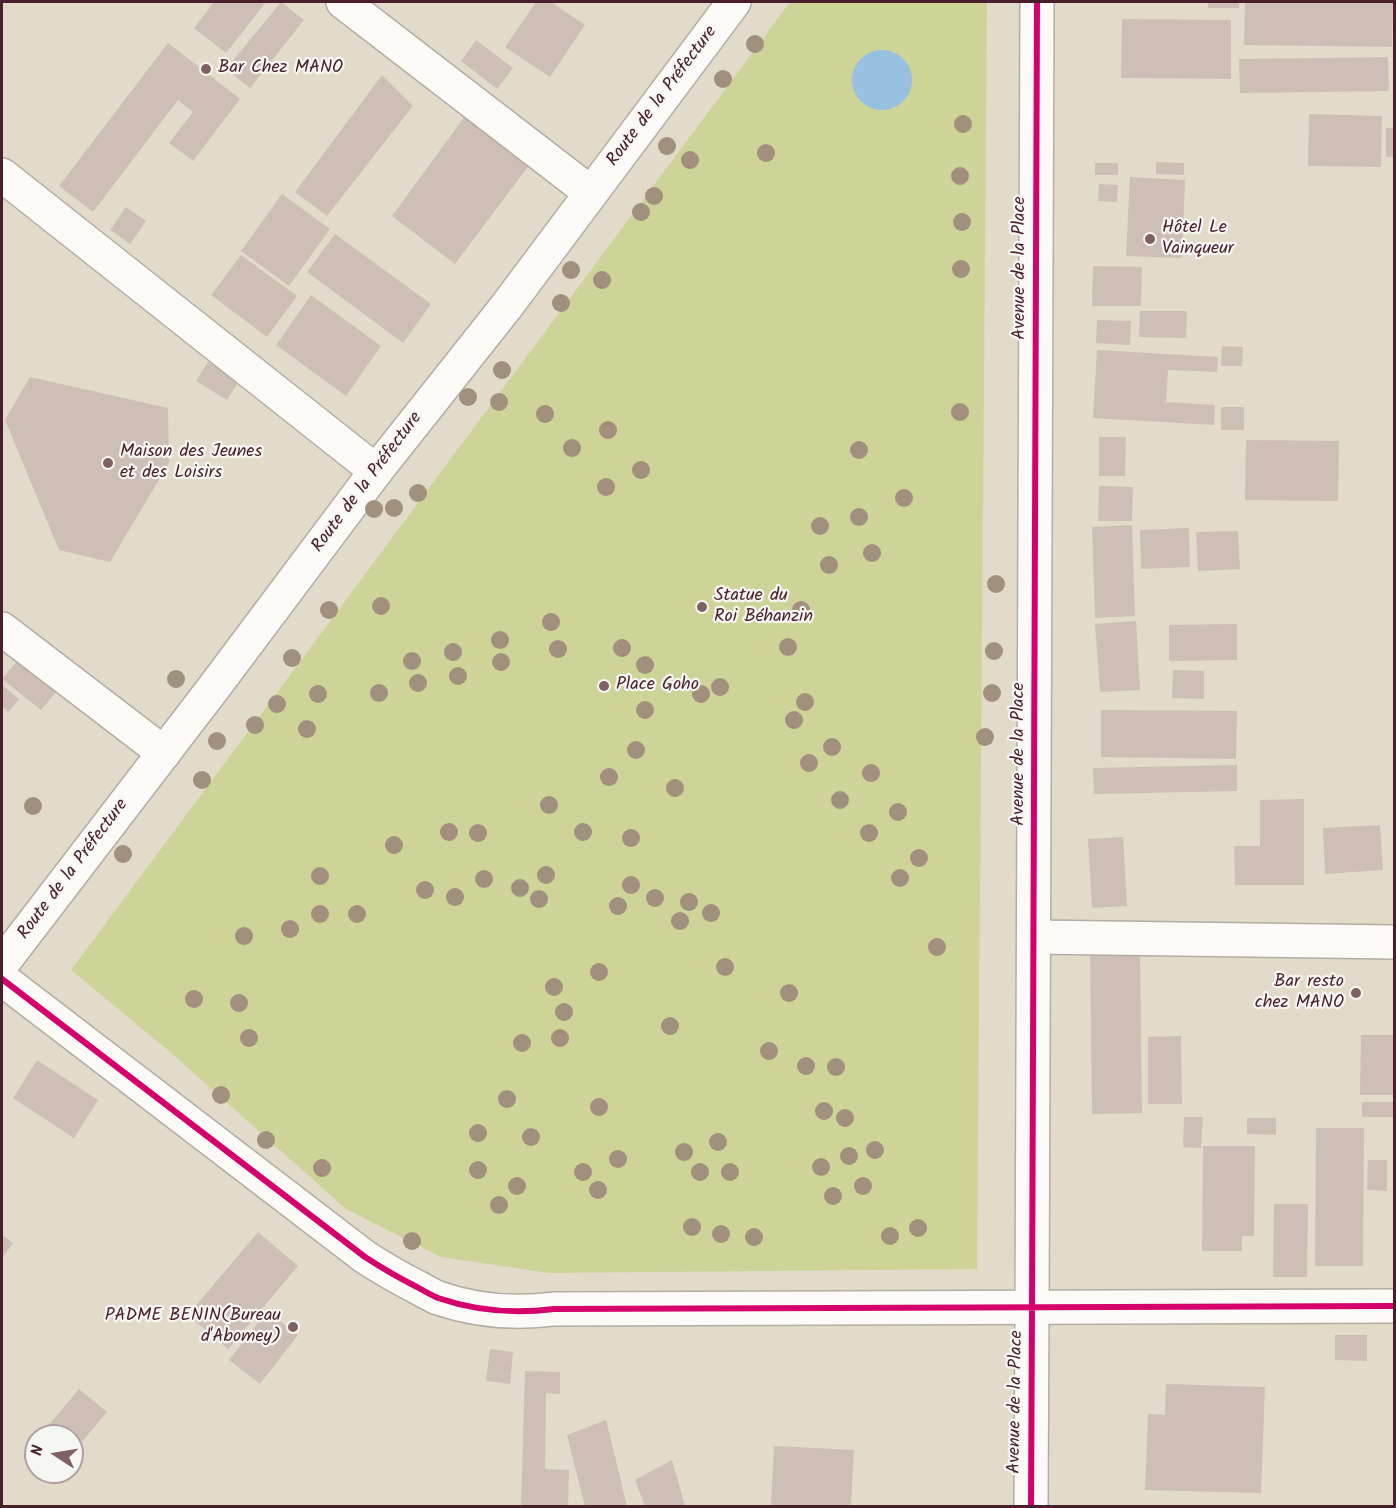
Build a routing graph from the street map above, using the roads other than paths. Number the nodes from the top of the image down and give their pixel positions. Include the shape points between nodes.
1 (343, 2) edge
2 (734, 2) edge
3 (1037, 2) edge
4 (2, 175) edge
5 (591, 193) junction
6 (376, 471) junction
7 (2, 629) edge
8 (164, 753) junction
9 (1034, 937) junction
10 (1395, 942) edge
11 (2, 964) edge
12 (2, 979) edge
13 (1395, 1306) edge
14 (1032, 1308) junction
15 (1030, 1506) edge

1 - 5 street
2 - 5 street, Route de la Préfecture
3 - 9 street, Avenue de la Place
4 - 6 street
5 - 6 street, Route de la Préfecture
6 - 8 street, Route de la Préfecture
7 - 8 street
8 - 11 street, Route de la Préfecture
9 - 10 street
9 - 14 street, Avenue de la Place
12 - 14 street via 347,1244 394,1276 437,1298 510,1312
13 - 14 street
14 - 15 street, Avenue de la Place

